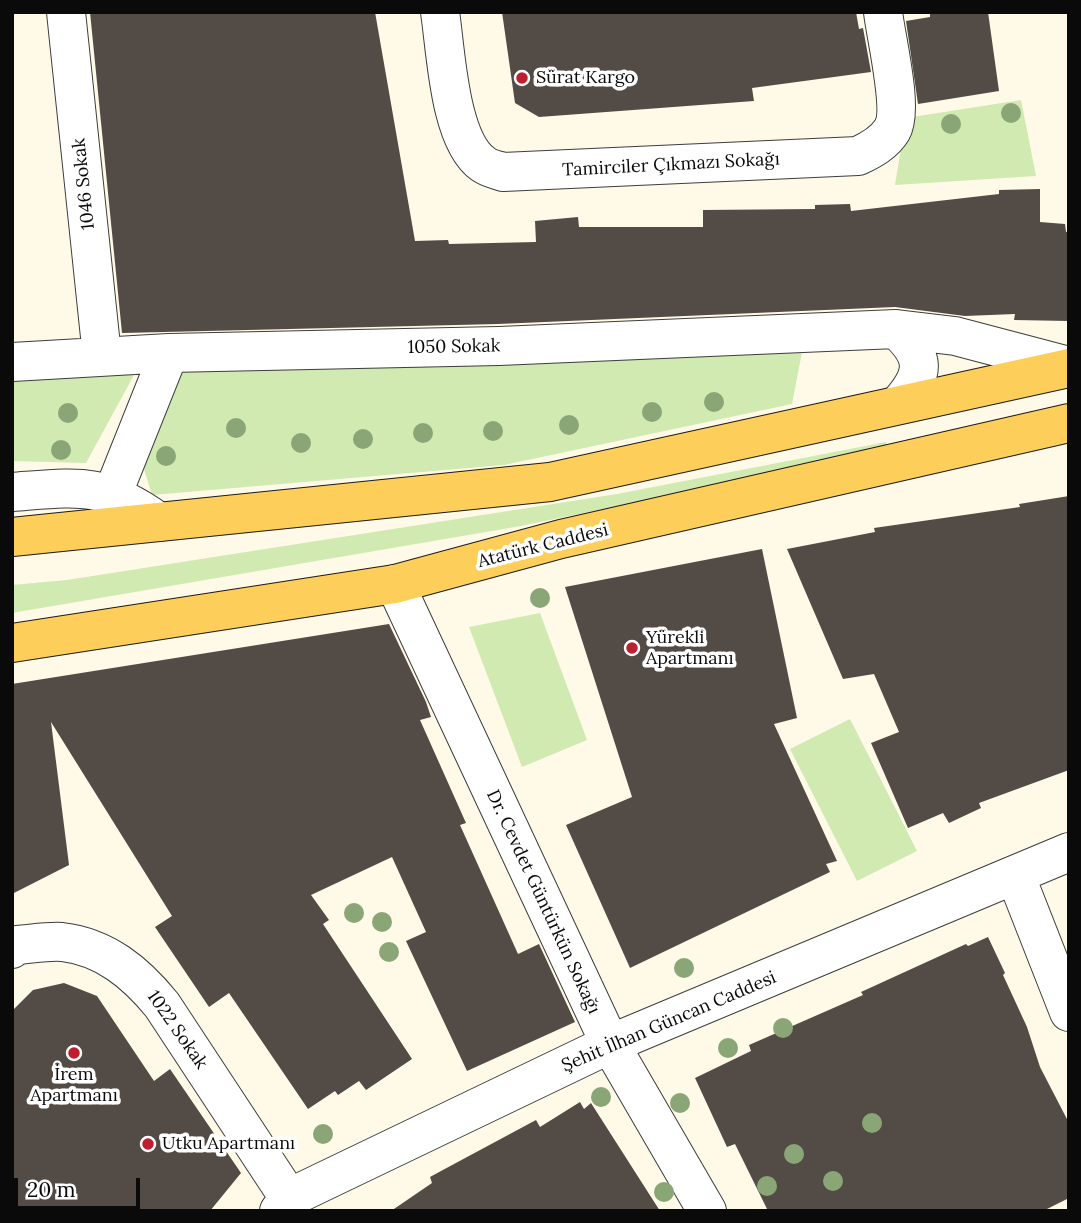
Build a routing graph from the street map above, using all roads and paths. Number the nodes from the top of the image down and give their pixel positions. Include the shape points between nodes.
1 (66, 12) edge
2 (440, 12) edge
3 (883, 12) edge
4 (895, 329) junction
5 (169, 353) junction
6 (102, 356) junction
7 (12, 362) edge
8 (1069, 367) edge
9 (900, 404) junction
10 (1069, 423) edge
11 (12, 492) edge
12 (113, 493) junction
13 (159, 522) junction
14 (12, 537) edge
15 (395, 584) junction
16 (12, 643) edge
17 (1069, 852) edge
18 (1016, 877) junction
19 (12, 948) edge
20 (1069, 1012) edge
21 (610, 1044) junction
22 (284, 1204) edge
23 (707, 1211) edge

1 - 6 street, 1046 Sokak
2 - 3 street, Tamirciler Çıkmazı Sokağı via 459,127 469,149 483,164 503,172 858,156 879,145 893,129 896,107
4 - 5 street, 1050 Sokak via 499,346
4 - 8 street, 1050 Sokak via 955,337
4 - 9 street via 919,357 919,377
5 - 6 street, 1050 Sokak
5 - 12 street
6 - 7 street, 1050 Sokak
8 - 9 main road
9 - 13 main road via 550,482
10 - 15 main road, Atatürk Caddesi via 561,540
11 - 12 street via 76,488
12 - 13 street
13 - 14 main road
15 - 16 main road, Atatürk Caddesi
15 - 21 street, Dr. Cevdet Güntürkün Sokağı
17 - 18 street, Şehit İlhan Güncan Caddesi
18 - 20 street
18 - 21 street, Şehit İlhan Güncan Caddesi
19 - 22 street, 1022 Sokak via 61,942 105,955 139,977 162,1005
21 - 22 street, Şehit İlhan Güncan Caddesi
21 - 23 street, Dr. Cevdet Güntürkün Sokağı

